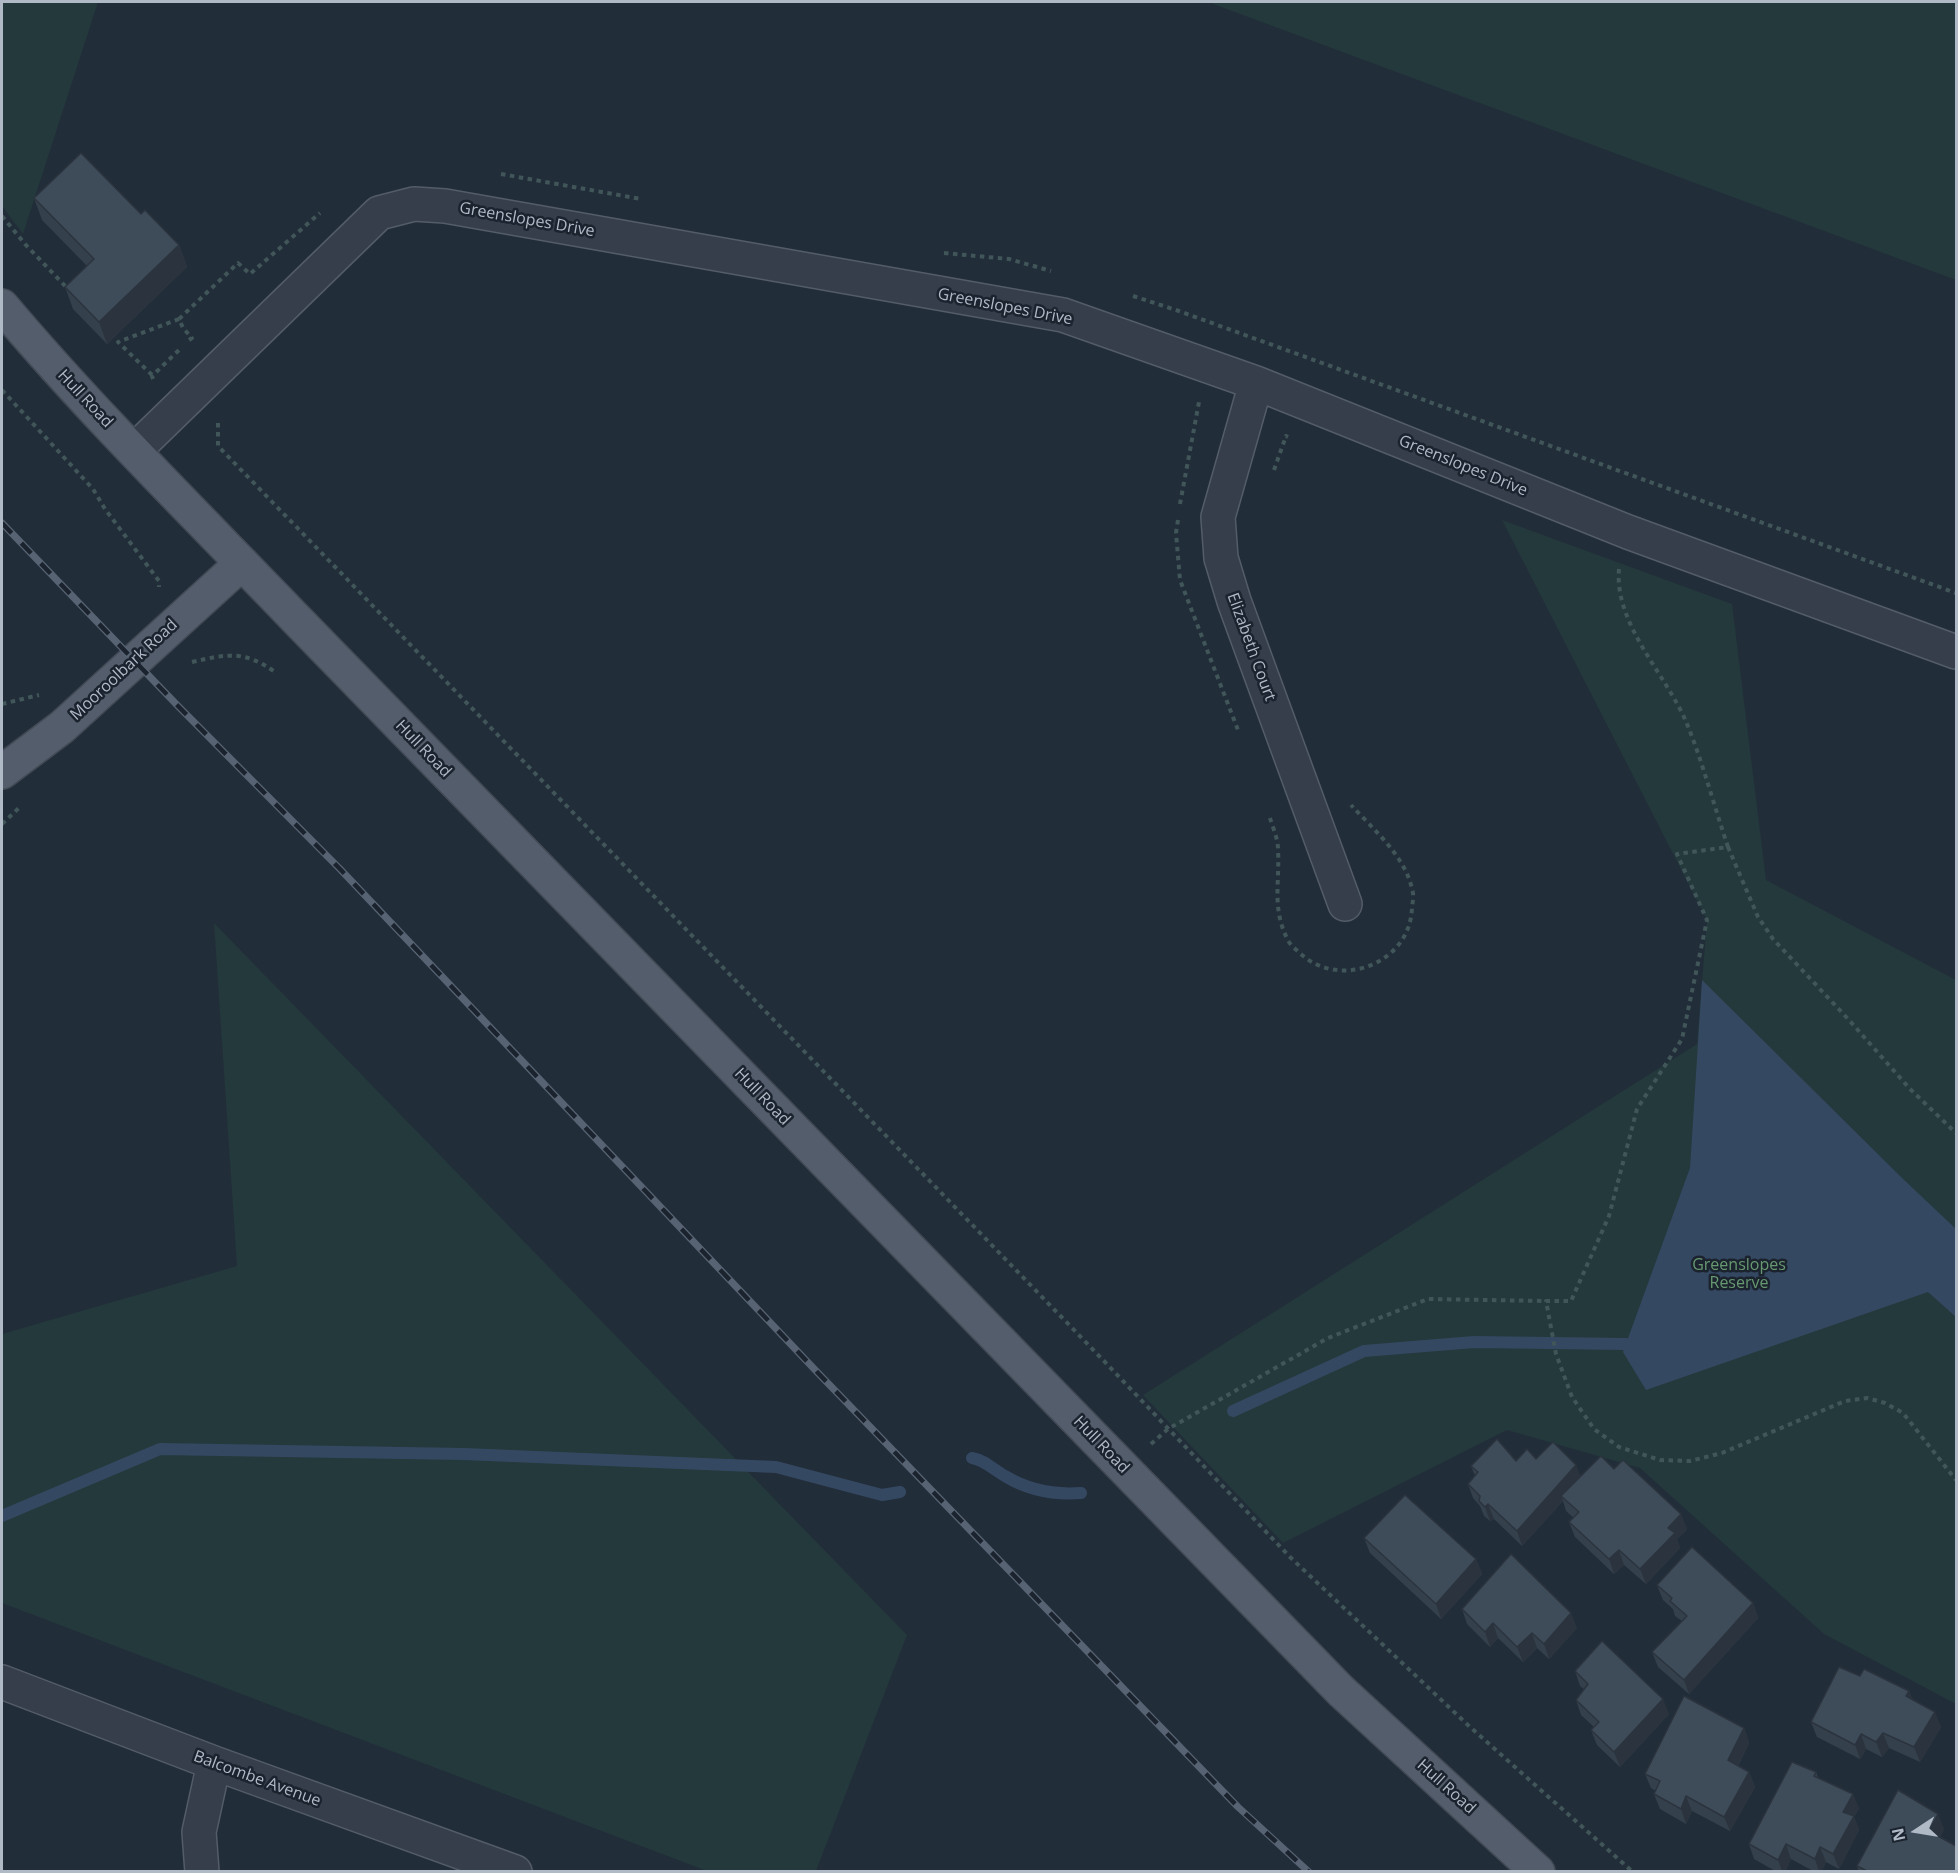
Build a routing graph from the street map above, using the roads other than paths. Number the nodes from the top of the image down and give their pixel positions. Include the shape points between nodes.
1 (2, 306) edge
2 (1256, 383) junction
3 (134, 451) junction
4 (242, 562) junction
5 (1956, 652) edge
6 (2, 772) edge
7 (1346, 904) dead end
8 (2, 1682) edge
9 (214, 1763) junction
10 (202, 1872) edge
11 (515, 1872) edge
12 (1539, 1872) edge

1 - 3 main road, Hull Road
2 - 3 street, Greenslopes Drive via 1063,315 457,208 414,204 379,213
2 - 5 street, Greenslopes Drive via 1628,532
2 - 7 street, Elizabeth Court via 1218,517 1221,558
3 - 4 main road, Hull Road
4 - 6 main road, Mooroolbark Road via 62,727
4 - 12 main road, Hull Road via 1341,1691
8 - 9 street, Balcombe Avenue
9 - 10 street via 199,1832
9 - 11 street, Balcombe Avenue

